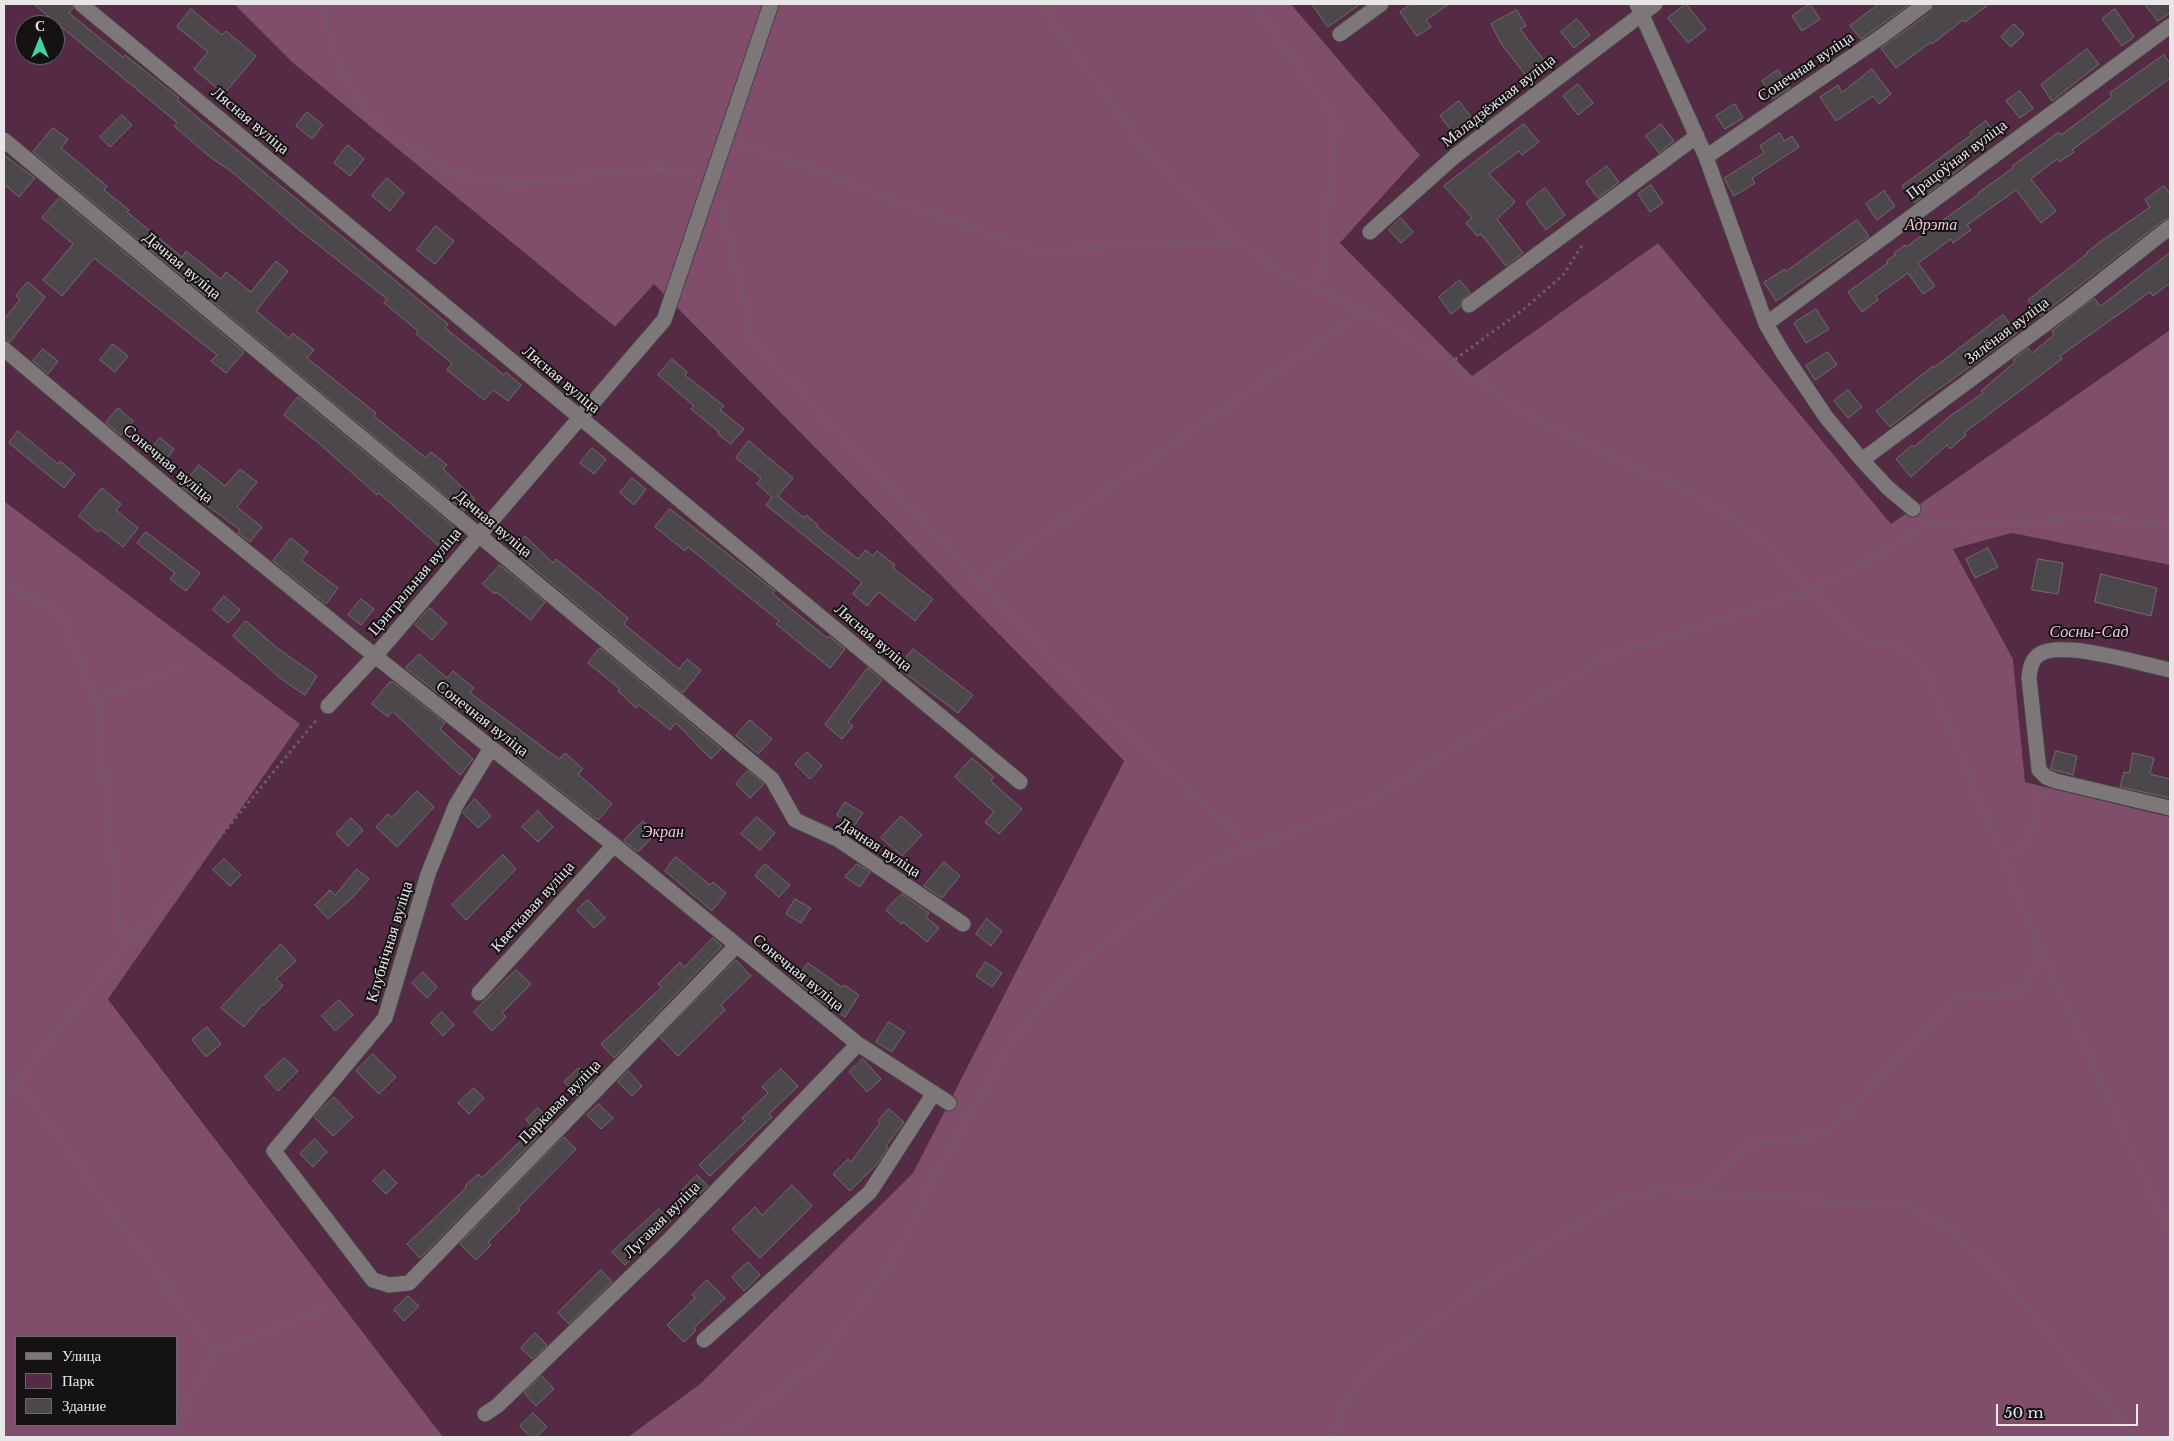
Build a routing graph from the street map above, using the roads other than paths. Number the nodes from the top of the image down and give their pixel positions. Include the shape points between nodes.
1 (81, 4) edge
2 (771, 4) edge
3 (1381, 4) edge
4 (1655, 4) edge
5 (1925, 4) edge
6 (1639, 9) edge
7 (2170, 26) edge
8 (1340, 34) dead end
9 (1697, 136) junction
10 (4, 140) edge
11 (1706, 157) junction
12 (2170, 227) edge
13 (1370, 232) dead end
14 (1469, 305) dead end
15 (1766, 324) junction
16 (4, 349) edge
17 (580, 418) junction
18 (1862, 460) junction
19 (1913, 509) road end
20 (478, 534) junction
21 (376, 656) junction
22 (2170, 670) edge
23 (2030, 671) junction
24 (2015, 674) dead end
25 (328, 706) road end
26 (491, 748) junction
27 (1020, 782) dead end
28 (2170, 808) edge
29 (614, 845) junction
30 (963, 924) dead end
31 (736, 946) junction
32 (479, 993) dead end
33 (858, 1044) junction
34 (934, 1093) junction
35 (949, 1103) dead end
36 (409, 1283) joint
37 (704, 1340) dead end
38 (485, 1414) dead end

1 - 17 street, Лясная вуліца
2 - 17 street, Цэнтральная вуліца via 664,320
3 - 8 street
4 - 6 street, Маладзёжная вуліца
5 - 11 street, Сонечная вуліца
6 - 9 street
6 - 13 street, Маладзёжная вуліца via 1455,156
7 - 15 street, Працоўная вуліца
9 - 11 street
9 - 14 street
10 - 20 street, Дачная вуліца
11 - 15 street
12 - 18 street, Зялёная вуліца
15 - 18 street via 1826,417
16 - 21 street, Сонечная вуліца via 189,505
17 - 20 street, Цэнтральная вуліца
17 - 27 street, Лясная вуліца
18 - 19 street
20 - 21 street, Цэнтральная вуліца
20 - 30 street, Дачная вуліца via 772,779 795,820 839,840
21 - 25 street, Цэнтральная вуліца
21 - 26 street, Сонечная вуліца
22 - 23 street via 2070,649 2039,654
23 - 24 street
23 - 28 street via 2039,770 2046,777
26 - 29 street, Сонечная вуліца
26 - 36 street, Клубнічная вуліца via 456,805 428,874 386,1018 274,1151 373,1280 389,1284
29 - 31 street, Сонечная вуліца
29 - 32 street, Кветкавая вуліца
31 - 33 street, Сонечная вуліца
31 - 36 street, Паркавая вуліца
33 - 34 street, Сонечная вуліца
33 - 38 street, Лугавая вуліца via 668,1241
34 - 35 street, Сонечная вуліца
34 - 37 street via 870,1192

